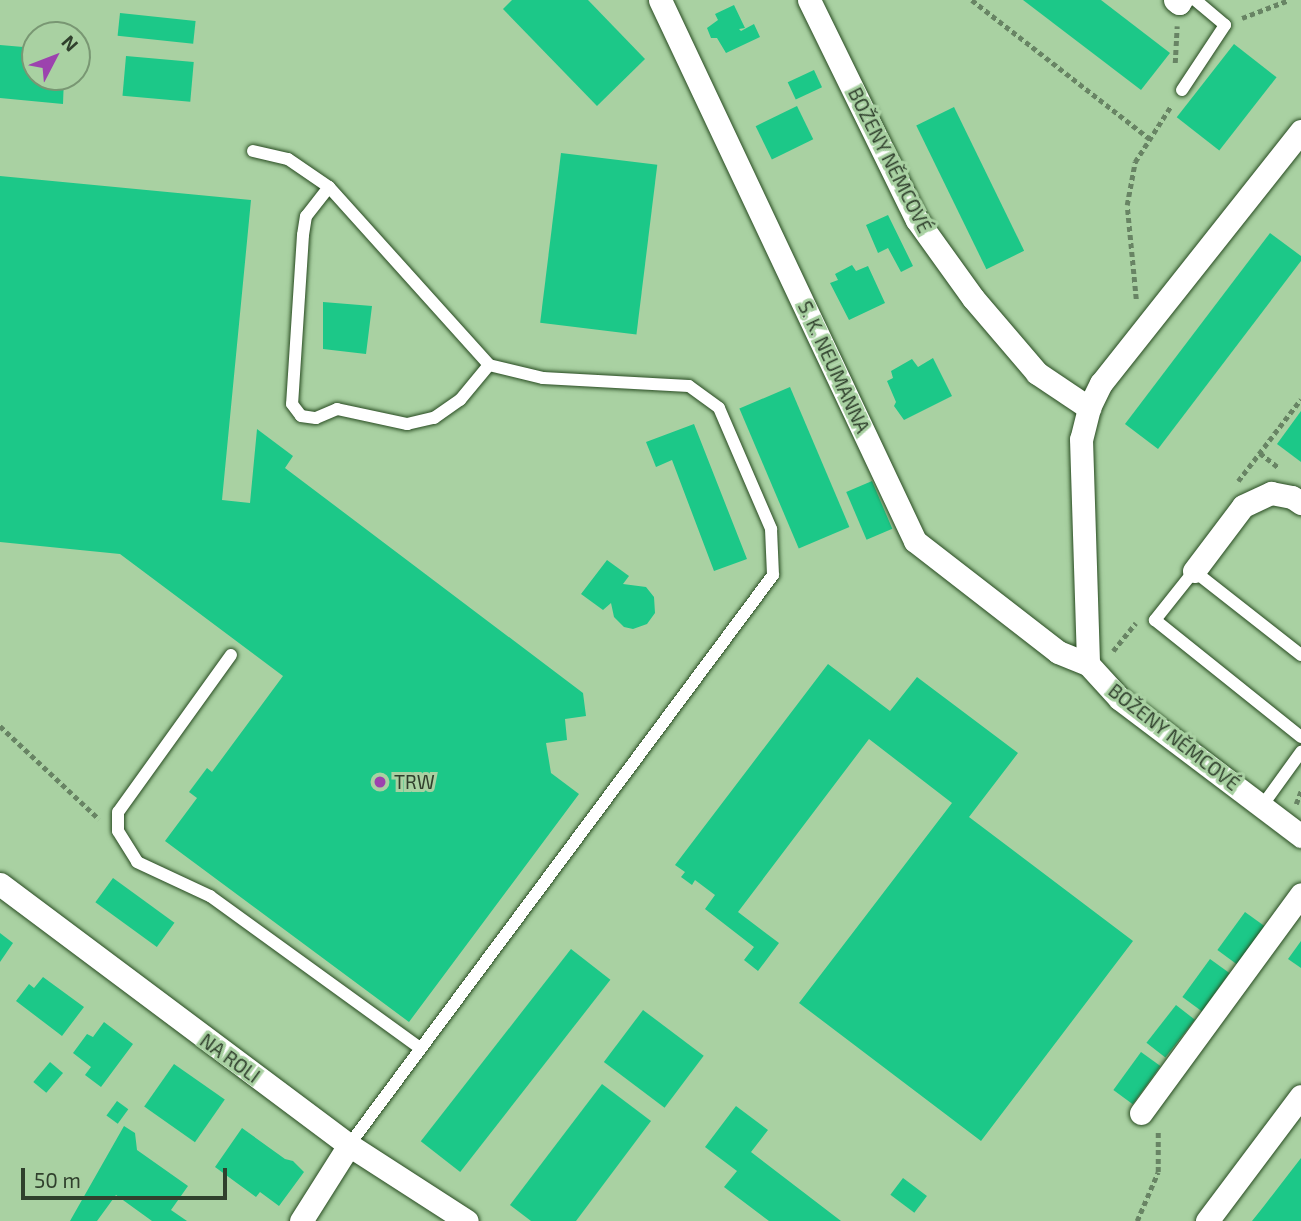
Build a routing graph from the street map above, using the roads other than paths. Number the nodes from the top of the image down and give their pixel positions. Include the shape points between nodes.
1 (660, 0) edge
2 (809, 0) edge
3 (1195, 0) edge
4 (821, 11) edge
5 (1182, 90) road end
6 (1301, 131) edge
7 (253, 151) dead end
8 (329, 187) junction
9 (489, 365) junction
10 (1089, 408) junction
11 (1301, 503) edge
12 (1194, 571) junction
13 (231, 655) dead end
14 (1301, 655) edge
15 (1098, 658) junction
16 (1301, 737) edge
17 (1301, 752) edge
18 (1262, 806) junction
19 (1301, 836) edge
20 (0, 884) edge
21 (1301, 894) edge
22 (419, 1048) junction
23 (1301, 1096) edge
24 (1141, 1113) road end
25 (349, 1145) junction
26 (301, 1221) edge
27 (467, 1221) edge
28 (1207, 1221) edge

1 - 15 street, S. K. NEUMANNA via 915,541 1058,652
2 - 4 street, BOŽENY NĚMCOVÉ
3 - 5 lane via 1225,25
4 - 10 street, BOŽENY NĚMCOVÉ via 917,220 973,298 1037,373
6 - 10 street via 1101,383
7 - 8 lane via 288,159
8 - 9 lane
8 - 9 lane via 306,216 303,235 292,404 301,416 316,418 337,409 407,424 434,418 460,400
9 - 22 lane via 543,378 688,386 719,408 771,528 773,575
10 - 15 street via 1080,439
11 - 12 street via 1271,493 1243,506
12 - 14 lane
12 - 16 lane via 1155,620
13 - 22 lane via 118,812 118,831 137,862 210,896
15 - 18 street, BOŽENY NĚMCOVÉ via 1120,699
17 - 18 lane
18 - 19 street, BOŽENY NĚMCOVÉ
20 - 25 street, NA ROLI
21 - 24 street
22 - 25 lane
23 - 28 street
25 - 26 street
25 - 27 street, NA ROLI

